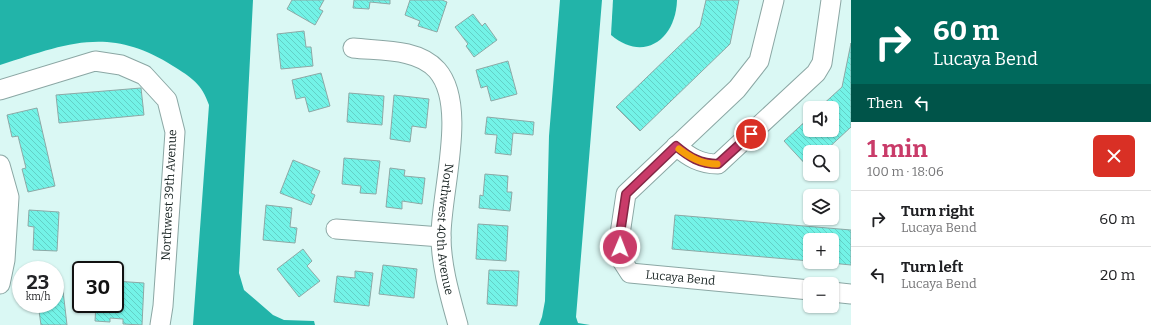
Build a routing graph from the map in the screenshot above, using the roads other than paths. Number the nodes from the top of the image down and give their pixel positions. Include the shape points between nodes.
1 (774, 0) edge
2 (831, 0) edge
3 (353, 48) dead end
4 (0, 90) edge
5 (676, 146) junction
6 (0, 165) edge
7 (336, 230) dead end
8 (441, 236) junction
9 (0, 284) edge
10 (803, 289) edge
11 (839, 293) edge
12 (851, 294) edge
13 (160, 325) edge
14 (458, 325) edge

1 - 5 street, Lucaya Bend via 758,61 737,89
2 - 5 street via 822,63 816,73 718,164 693,159
3 - 8 street, Northwest 40th Avenue via 399,52 419,58 436,69 447,85 452,124
4 - 13 street, Northwest 39th Avenue via 94,61 121,65 144,75 167,100 175,132
5 - 10 street, Lucaya Bend via 626,194 620,234 621,259 630,273
6 - 9 street via 9,197 5,260
7 - 8 street
8 - 14 street, Northwest 40th Avenue via 446,283
11 - 12 street

